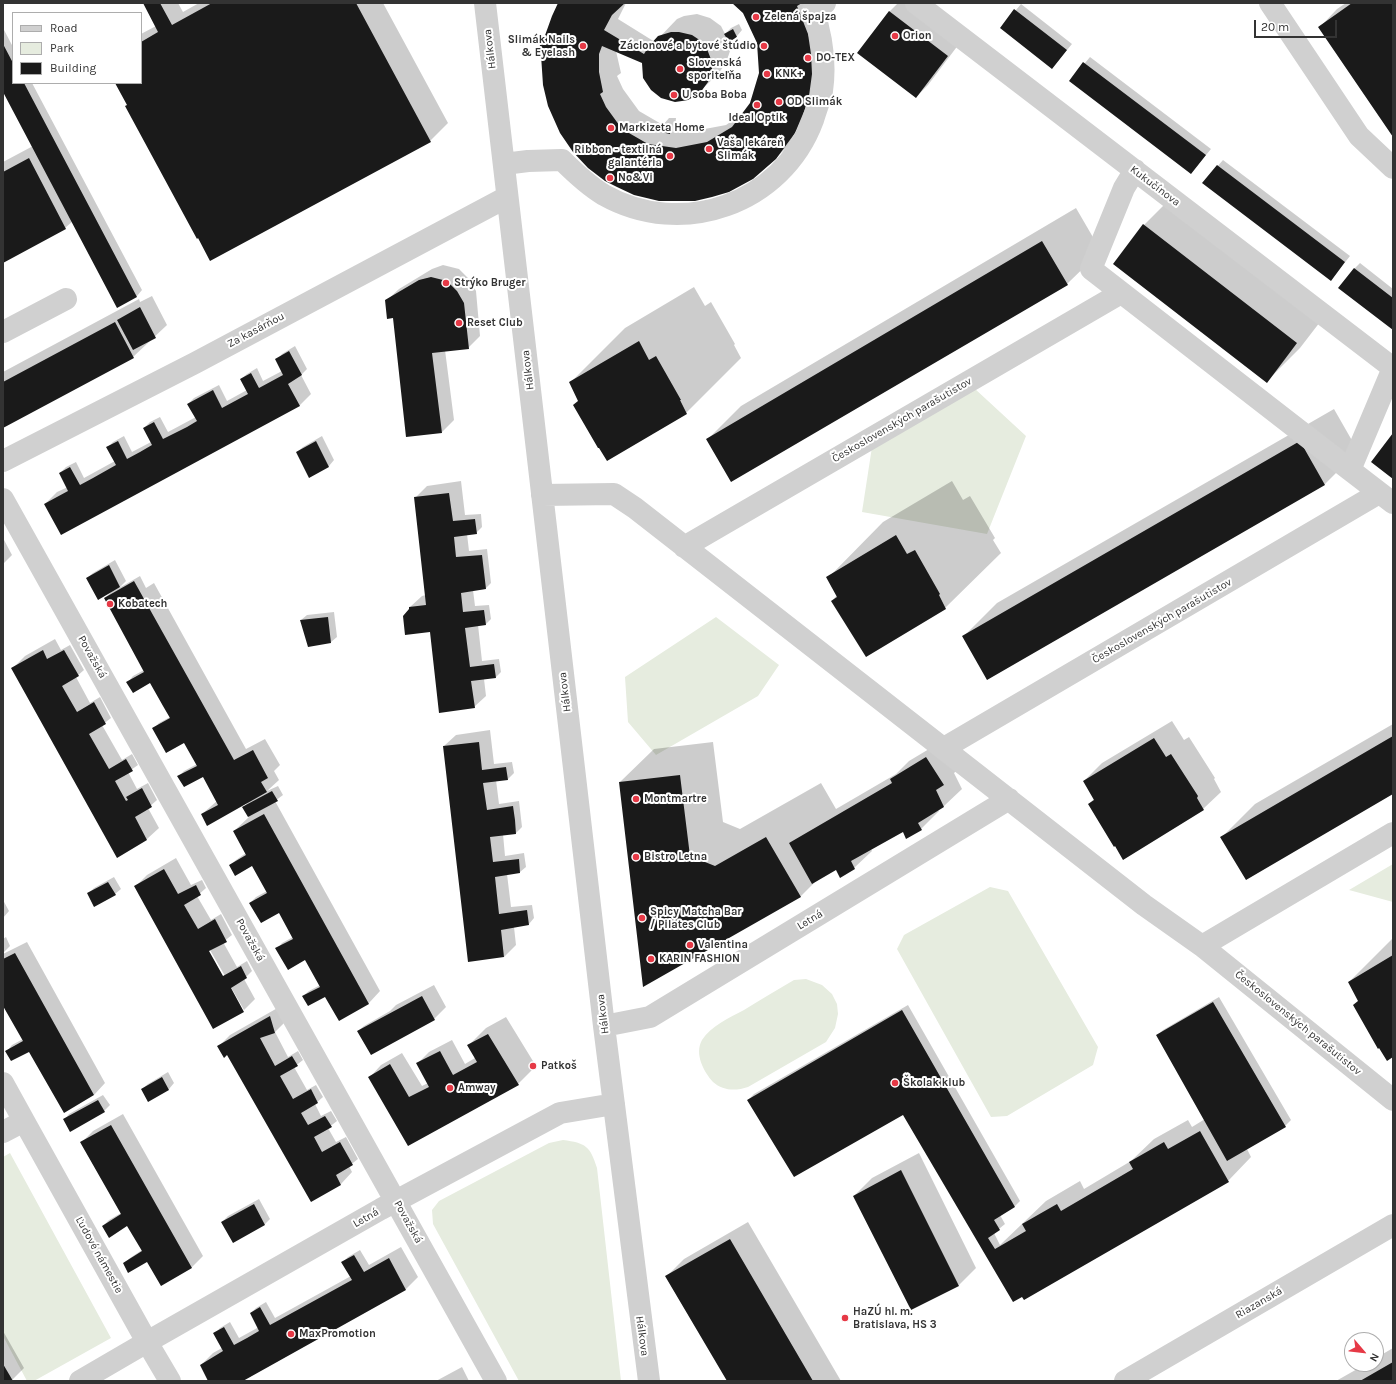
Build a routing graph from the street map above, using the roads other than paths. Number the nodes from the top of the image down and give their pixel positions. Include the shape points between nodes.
1 (485, 3) edge
2 (825, 3) edge
3 (916, 3) edge
4 (1270, 3) edge
5 (504, 164) junction
6 (1393, 168) edge
7 (1135, 170) junction
8 (507, 196) junction
9 (1119, 292) junction
10 (66, 298) dead end
11 (3, 332) edge
12 (1393, 368) edge
13 (3, 461) edge
14 (1350, 470) junction
15 (1381, 494) edge
16 (542, 496) junction
17 (3, 499) edge
18 (679, 543) junction
19 (944, 748) junction
20 (1009, 799) junction
21 (1393, 833) edge
22 (1202, 946) junction
23 (604, 1026) junction
24 (3, 1083) edge
25 (1393, 1100) edge
26 (614, 1104) junction
27 (24, 1121) junction
28 (3, 1132) edge
29 (396, 1201) junction
30 (1393, 1225) edge
31 (147, 1342) junction
32 (80, 1381) edge
33 (170, 1381) edge
34 (496, 1381) edge
35 (648, 1381) edge
36 (1125, 1381) edge

1 - 5 street, Hálkova
2 - 5 street via 813,10 821,42 823,73 822,91 809,130 798,150 782,169 767,184 748,196 711,211 661,213 635,208 604,195 562,160
3 - 7 street, Kukučínova
4 - 6 street via 1359,136
5 - 8 street, Hálkova
7 - 9 street via 1124,188 1091,269
7 - 12 street, Kukučínova
8 - 13 street, Za kasárňou via 195,363
8 - 16 street, Hálkova
9 - 14 street
9 - 18 street, Československých parašutistov
10 - 11 street
12 - 14 street
14 - 15 street
15 - 19 street, Československých parašutistov
16 - 18 street, Československých parašutistov via 614,494
16 - 23 street, Hálkova
17 - 29 street, Považská
18 - 19 street, Československých parašutistov
19 - 20 street, Československých parašutistov
20 - 22 street, Československých parašutistov via 1144,905
20 - 23 street, Letná via 650,1017
21 - 22 street
22 - 25 street, Československých parašutistov
23 - 26 street, Hálkova
24 - 27 street, Ľudové námestie
26 - 29 street, Letná via 560,1113
26 - 35 street, Hálkova
27 - 28 street
27 - 31 street, Ľudové námestie
29 - 31 street, Letná
29 - 34 street, Považská
30 - 36 street, Riazanská
31 - 32 street
31 - 33 street, Ľudové námestie

